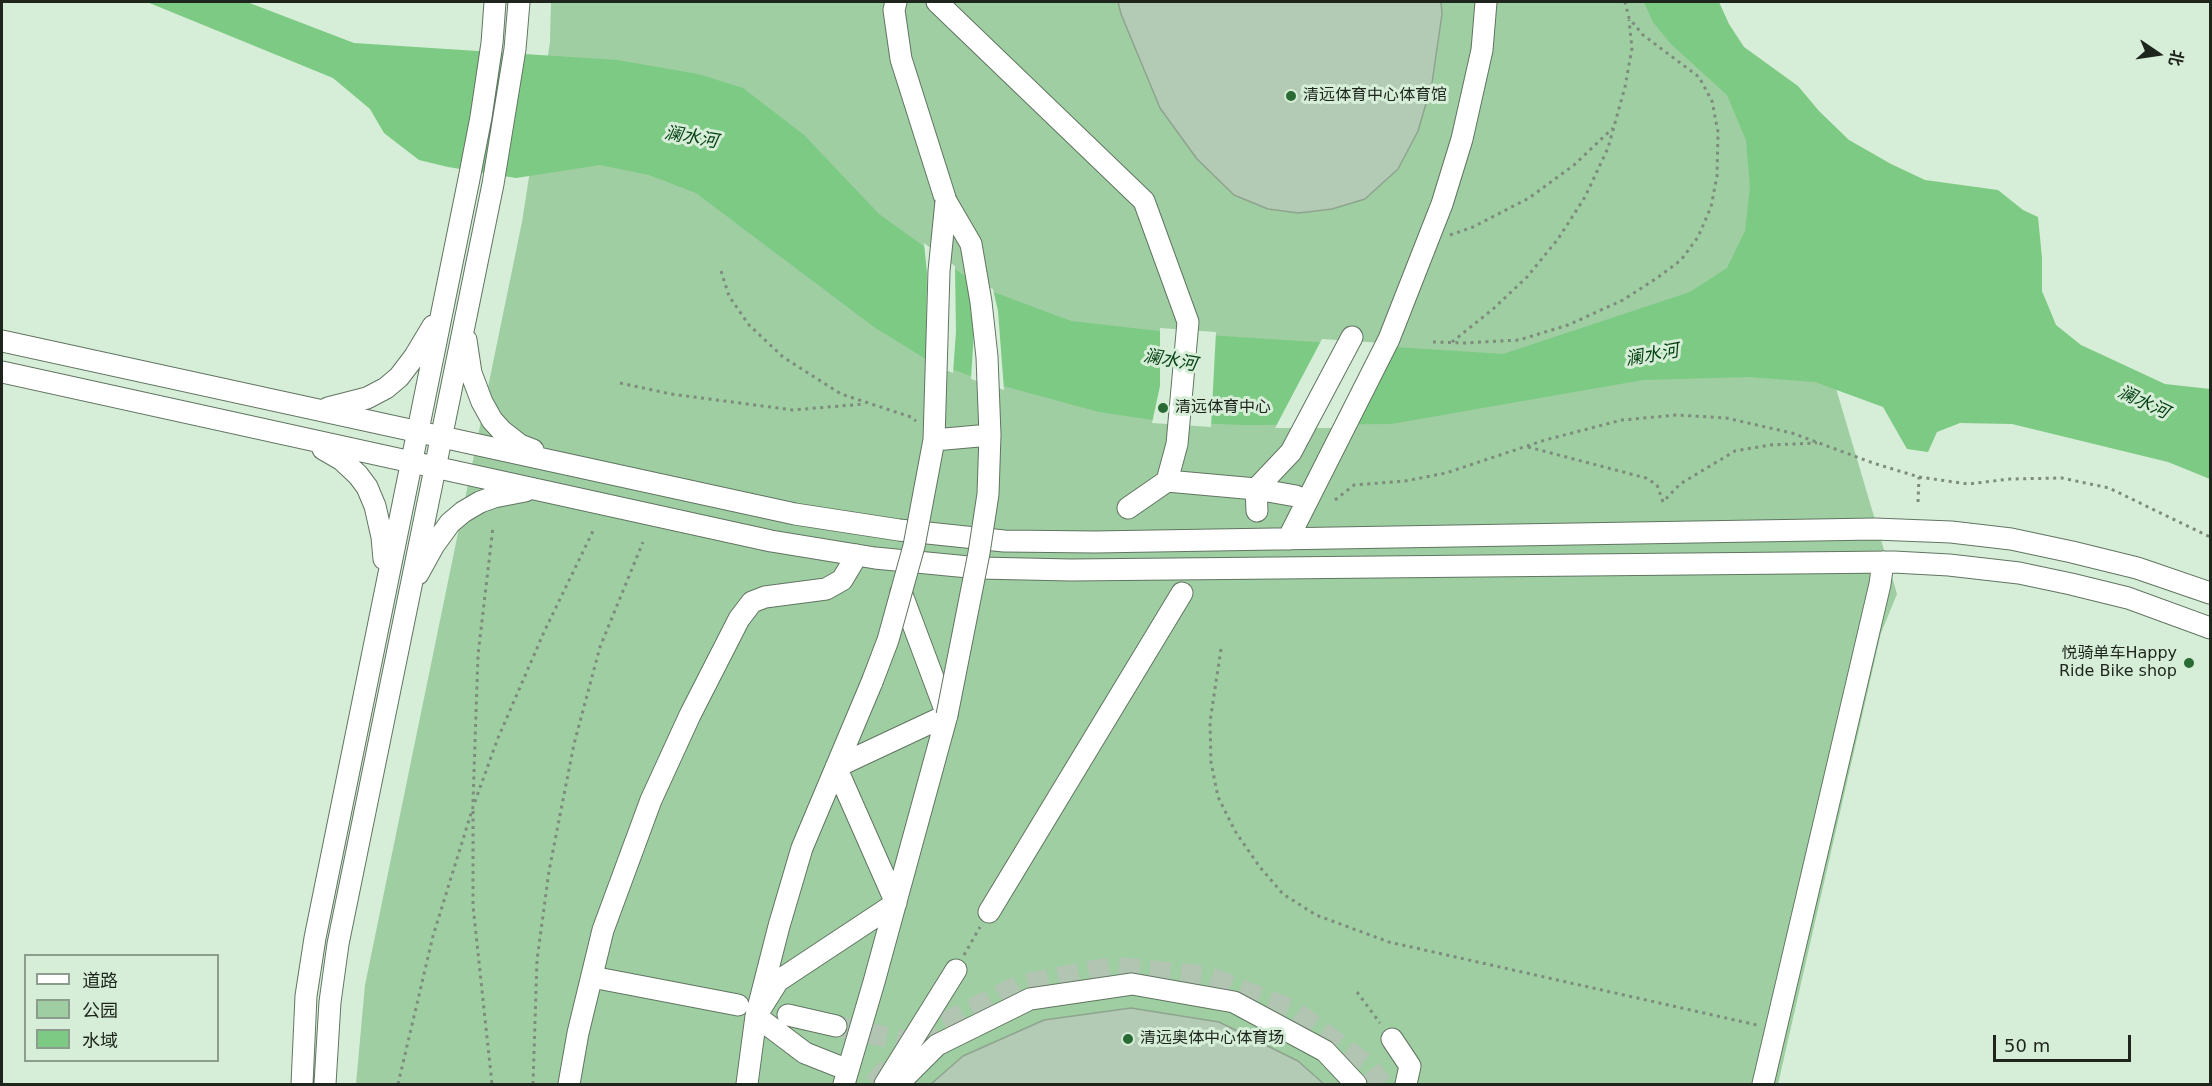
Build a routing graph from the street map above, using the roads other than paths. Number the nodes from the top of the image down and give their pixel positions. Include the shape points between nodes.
1 (495, 2) edge
2 (519, 2) edge
3 (896, 2) edge
4 (937, 2) edge
5 (1486, 2) edge
6 (946, 201) junction
7 (445, 298) junction
8 (464, 323) junction
9 (1352, 337) dead end
10 (2, 341) edge
11 (2, 372) edge
12 (319, 409) junction
13 (417, 431) junction
14 (990, 435) junction
15 (440, 436) junction
16 (307, 439) junction
17 (934, 440) junction
18 (411, 462) junction
19 (558, 462) junction
20 (434, 467) junction
21 (1167, 481) junction
22 (1256, 489) junction
23 (536, 490) junction
24 (1296, 496) dead end
25 (1128, 508) dead end
26 (1257, 511) dead end
27 (1288, 539) junction
28 (858, 555) junction
29 (1883, 562) junction
30 (386, 584) junction
31 (409, 590) junction
32 (901, 592) junction
33 (1182, 593) dead end
34 (2211, 593) edge
35 (2211, 628) edge
36 (947, 714) junction
37 (836, 767) junction
38 (896, 903) junction
39 (989, 912) road end
40 (956, 970) road end
41 (592, 977) junction
42 (747, 1011) junction
43 (788, 1015) dead end
44 (836, 1026) tunnel mouth
45 (1392, 1039) road end
46 (846, 1077) edge
47 (302, 1084) edge
48 (326, 1084) edge
49 (569, 1084) edge
50 (747, 1084) edge
51 (885, 1084) edge
52 (897, 1084) edge
53 (1356, 1084) edge
54 (1406, 1084) edge
55 (1763, 1084) edge

1 - 7 street via 481,117
2 - 8 street via 493,184
3 - 6 street via 901,59
4 - 21 street via 1144,201 1188,322 1177,444
5 - 27 street via 1482,50 1462,139 1442,204 1389,339
6 - 14 street, bridge via 971,244 987,357
6 - 17 street, bridge via 939,271
7 - 12 street via 431,331 399,377 367,398
7 - 13 street
8 - 15 street
8 - 19 street via 471,373 492,420 520,445
9 - 22 street via 1291,452
10 - 12 street
11 - 16 street
12 - 13 street
13 - 15 street
13 - 18 street
14 - 17 street, bridge
14 - 36 street, bridge via 988,494 979,554
15 - 19 street
15 - 20 street
16 - 18 street
16 - 30 street via 342,460 367,487 382,537
17 - 32 street, bridge
18 - 20 street
18 - 30 street
19 - 27 street via 795,514 899,530 1004,541
20 - 23 street
20 - 31 street
21 - 22 street
21 - 25 street
22 - 24 street
22 - 26 street
23 - 28 street via 771,541
23 - 31 street via 494,497 464,512 434,545
27 - 34 street via 1875,529 1952,532 2072,552 2137,568
28 - 29 street via 979,568 1071,570
28 - 41 street via 842,580 826,589 765,597 752,602 739,618 651,800 603,930
29 - 35 street via 2019,573 2128,598
29 - 55 street
30 - 47 street via 315,938 306,996
31 - 48 street via 338,944 330,1002
32 - 36 street, bridge
32 - 37 street, bridge via 888,640
33 - 39 street
36 - 37 street
36 - 38 street
37 - 38 street
37 - 42 street via 802,848 779,926
38 - 42 street via 778,981
38 - 46 street
40 - 51 street
41 - 42 street
41 - 49 street
42 - 46 street
42 - 50 street
43 - 44 street
45 - 54 street via 1410,1066
52 - 53 street via 937,1045 1030,999 1132,984 1234,1002 1325,1052

